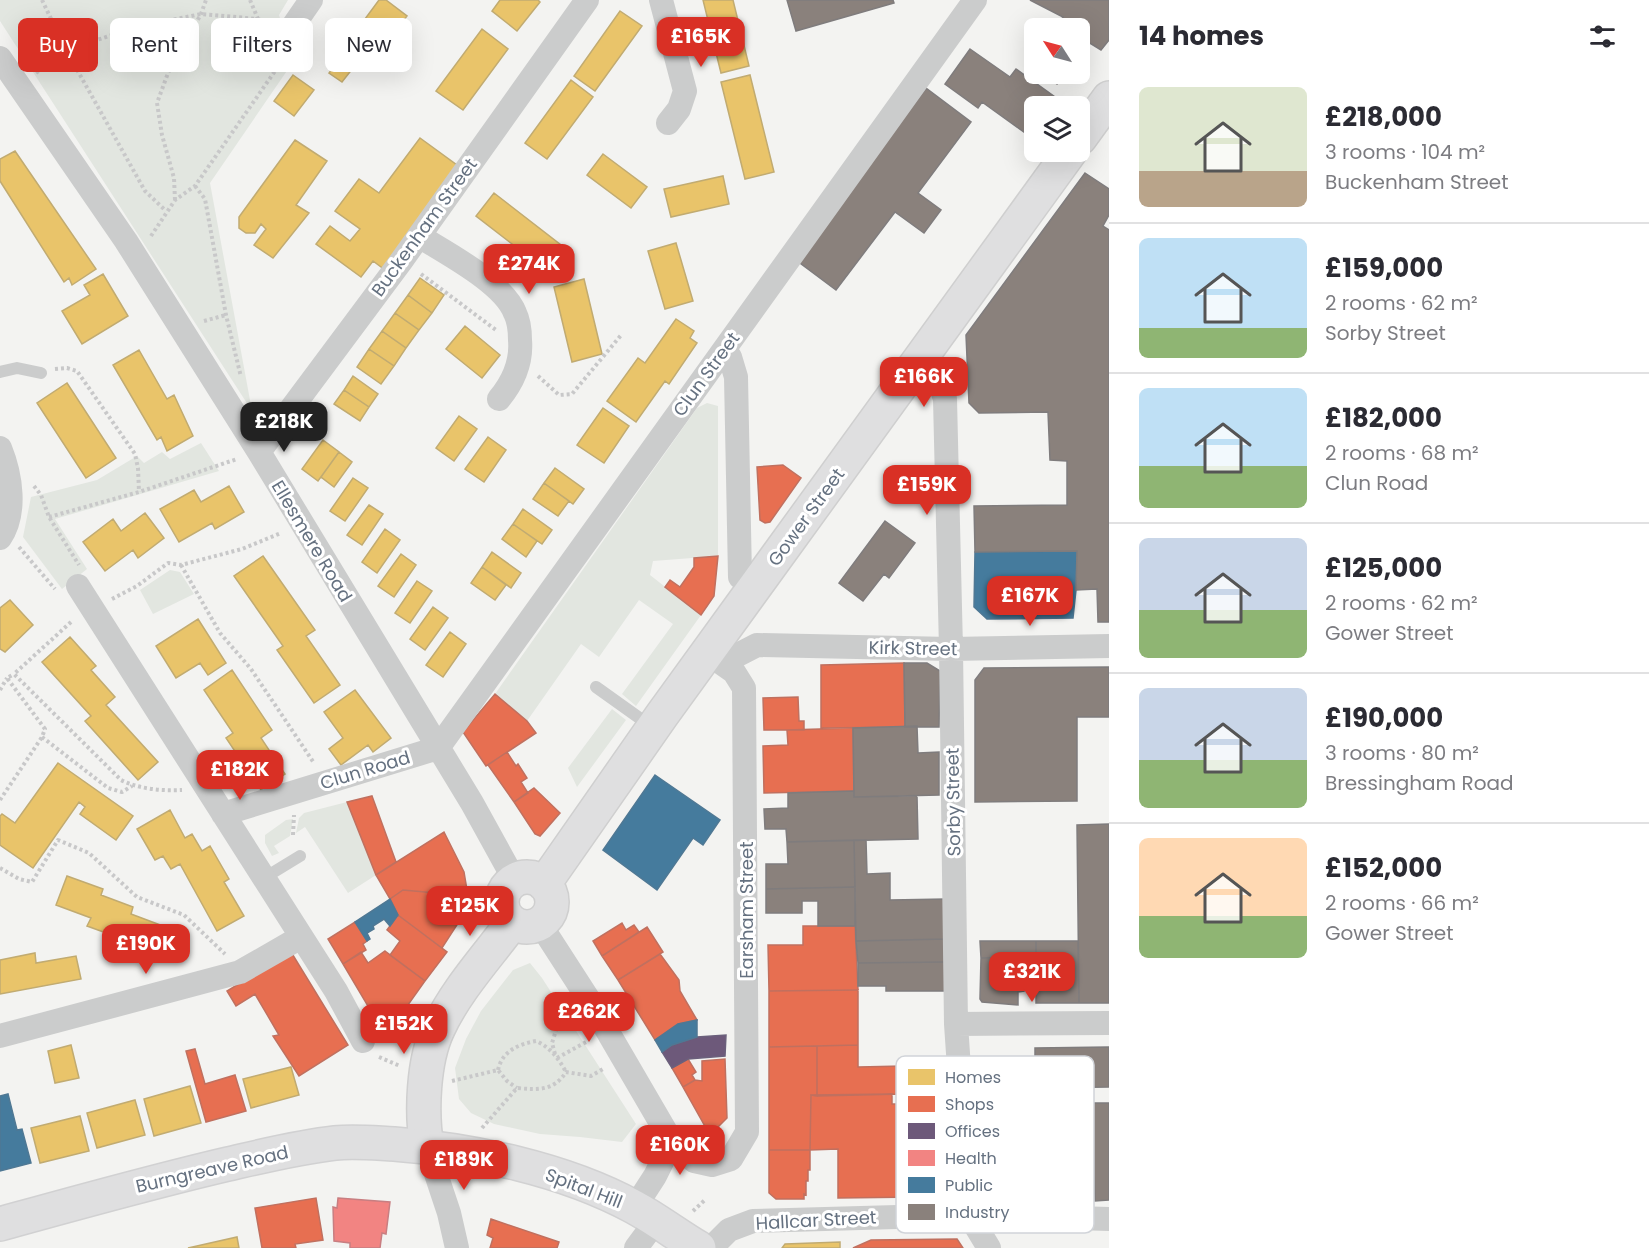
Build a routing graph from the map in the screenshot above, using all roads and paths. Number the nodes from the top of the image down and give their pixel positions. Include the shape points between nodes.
1 (42, 0) edge
2 (206, 0) edge
3 (250, 0) edge
4 (311, 0) edge
5 (588, 0) edge
6 (661, 0) edge
7 (975, 0) edge
8 (201, 14) junction
9 (51, 18) edge
10 (247, 18) edge
11 (258, 18) edge
12 (298, 18) edge
13 (98, 39) edge
14 (0, 58) edge
15 (37, 72) edge
16 (78, 72) edge
17 (274, 72) edge
18 (18, 86) junction
19 (1109, 98) edge
20 (668, 123) dead end
21 (1090, 124) edge
22 (1063, 162) edge
23 (195, 186) junction
24 (175, 200) junction
25 (166, 212) junction
26 (419, 236) junction
27 (137, 258) junction
28 (402, 260) junction
29 (622, 334) dead end
30 (724, 350) junction
31 (520, 354) junction
32 (920, 358) junction
33 (0, 372) edge
34 (41, 373) joint
35 (242, 384) dead end
36 (499, 399) dead end
37 (0, 448) edge
38 (259, 452) junction
39 (9, 479) junction
40 (139, 492) junction
41 (49, 517) junction
42 (300, 523) junction
43 (2, 534) edge
44 (181, 565) junction
45 (78, 586) junction
46 (754, 588) junction
47 (93, 609) junction
48 (71, 622) dead end
49 (1109, 646) edge
50 (951, 649) junction
51 (715, 658) junction
52 (14, 674) junction
53 (7, 678) junction
54 (596, 687) dead end
55 (0, 690) edge
56 (653, 728) junction
57 (42, 737) junction
58 (438, 748) junction
59 (326, 782) junction
60 (132, 786) junction
61 (207, 789) junction
62 (0, 800) edge
63 (223, 814) junction
64 (300, 856) dead end
65 (0, 868) edge
66 (264, 878) junction
67 (529, 882) junction
68 (526, 923) junction
69 (301, 937) junction
70 (240, 972) junction
71 (591, 1003) junction
72 (1109, 1023) edge
73 (956, 1024) junction
74 (0, 1036) edge
75 (592, 1039) dead end
76 (363, 1041) joint
77 (958, 1056) edge
78 (556, 1057) junction
79 (623, 1059) junction
80 (404, 1068) dead end
81 (498, 1070) junction
82 (566, 1072) junction
83 (448, 1080) dead end
84 (517, 1088) junction
85 (483, 1127) dead end
86 (672, 1142) junction
87 (427, 1147) junction
88 (706, 1199) dead end
89 (692, 1212) dead end
90 (645, 1214) junction
91 (896, 1217) edge
92 (1094, 1219) edge
93 (1109, 1219) edge
94 (0, 1224) edge
95 (980, 1233) edge
96 (457, 1248) edge
97 (636, 1248) edge
98 (699, 1248) edge
99 (711, 1248) edge
100 (989, 1248) edge

1 - 9 path
2 - 8 path
3 - 11 path
4 - 12 street
5 - 26 street, Buckenham Street
6 - 20 street via 685,91 679,109
7 - 30 street, Clun Street
8 - 10 path
8 - 13 path
8 - 24 path via 168,73 157,103 174,178
14 - 18 street, Ellesmere Road
15 - 18 path
16 - 25 path via 145,191
17 - 23 path
18 - 27 street, Ellesmere Road
19 - 21 main road
22 - 32 main road, Gower Street
23 - 24 path
23 - 35 path via 205,199
24 - 25 path
25 - 27 path
26 - 28 street, Buckenham Street
26 - 31 street via 505,296 515,311
27 - 38 street, Ellesmere Road
28 - 31 path
28 - 38 street, Buckenham Street
29 - 31 path via 572,394 560,395
30 - 46 street via 736,377 740,577
30 - 58 street, Clun Street
31 - 36 street via 510,385
32 - 46 main road, Gower Street
32 - 50 street, Sorby Street via 939,381 945,399
33 - 34 lane via 17,368
34 - 40 path via 68,368 77,371 135,454
37 - 39 street
38 - 40 path
38 - 42 street, Ellesmere Road
39 - 41 path via 35,486
39 - 43 street via 11,505
40 - 41 path
41 - 45 path via 86,577
42 - 44 path via 268,540
42 - 58 street, Ellesmere Road
43 - 45 path via 62,597
44 - 47 path via 168,563 137,586
44 - 59 path via 220,633 251,669
45 - 47 street
46 - 51 main road, Gower Street
47 - 61 street
48 - 52 path
49 - 50 street, Kirk Street
50 - 51 street, Kirk Street via 757,645
50 - 73 street, Sorby Street
51 - 56 main road, Gower Street
51 - 86 street, Earsham Street via 734,672 744,688 747,1132 731,1159 712,1166 694,1161
52 - 53 path
52 - 60 path via 121,780
53 - 55 path
53 - 57 path via 45,729
54 - 56 lane
56 - 67 main road, Gower Street
57 - 60 path via 108,788 122,792
57 - 62 path
58 - 59 street, Clun Road
58 - 67 street, Ellesmere Road
59 - 63 street, Clun Road
60 - 61 path via 166,791
61 - 63 street
63 - 66 street
64 - 66 lane
65 - 70 path via 32,882 58,840 89,853 137,897 184,915
66 - 69 street
67 - 68 main road via 549,891 551,900 546,917
67 - 68 main road via 507,887 502,903 503,911
68 - 71 street
68 - 87 main road via 467,982 438,1029 427,1075 423,1124
69 - 70 street
69 - 76 street
70 - 74 street
71 - 78 path via 558,1024 552,1042
71 - 79 street
72 - 73 street
73 - 77 street, Sorby Street
75 - 78 path
76 - 80 path via 379,1056
78 - 81 path via 543,1044 526,1043 505,1055
78 - 82 path
79 - 82 path via 591,1076
79 - 86 street
81 - 83 path
81 - 84 path
82 - 84 path via 554,1086 540,1090
84 - 85 path
86 - 90 street, Spital Hill via 655,1176
87 - 90 main road, Spital Hill via 559,1176
87 - 94 main road, Burngreave Road via 349,1142 300,1148 175,1176
87 - 96 street
88 - 89 path
90 - 97 street
90 - 98 main road, Spital Hill
91 - 99 street, Hallcar Street via 753,1221 729,1230
92 - 93 street, Hallcar Street
95 - 100 street, Sorby Street

